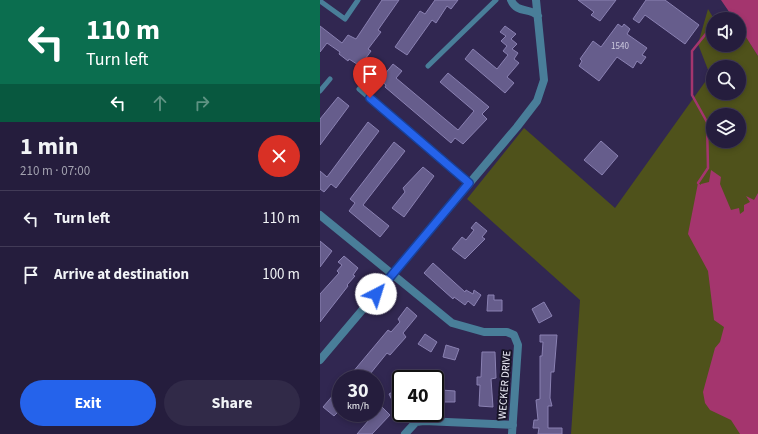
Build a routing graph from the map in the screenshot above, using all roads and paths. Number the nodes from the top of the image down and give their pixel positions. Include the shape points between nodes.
1 (358, 0) edge
2 (496, 0) edge
3 (511, 0) edge
4 (536, 0) edge
5 (320, 1) edge
6 (538, 16) junction
7 (428, 66) dead end
8 (330, 79) dead end
9 (359, 89) dead end
10 (320, 91) edge
11 (469, 183) junction
12 (320, 215) edge
13 (393, 274) junction
14 (320, 360) edge
15 (512, 425) junction
16 (405, 434) edge
17 (512, 434) edge

1 - 5 lane via 345,19
2 - 7 lane
3 - 6 street via 518,9 534,12
4 - 6 street
6 - 11 street via 544,80 540,95 517,127
8 - 10 lane
9 - 11 lane
11 - 13 street
12 - 13 street
13 - 14 street
13 - 15 street, WECKER DRIVE via 452,323 484,332 507,332 514,335 518,345
15 - 16 street via 424,420 416,422
15 - 17 street, WECKER DRIVE

